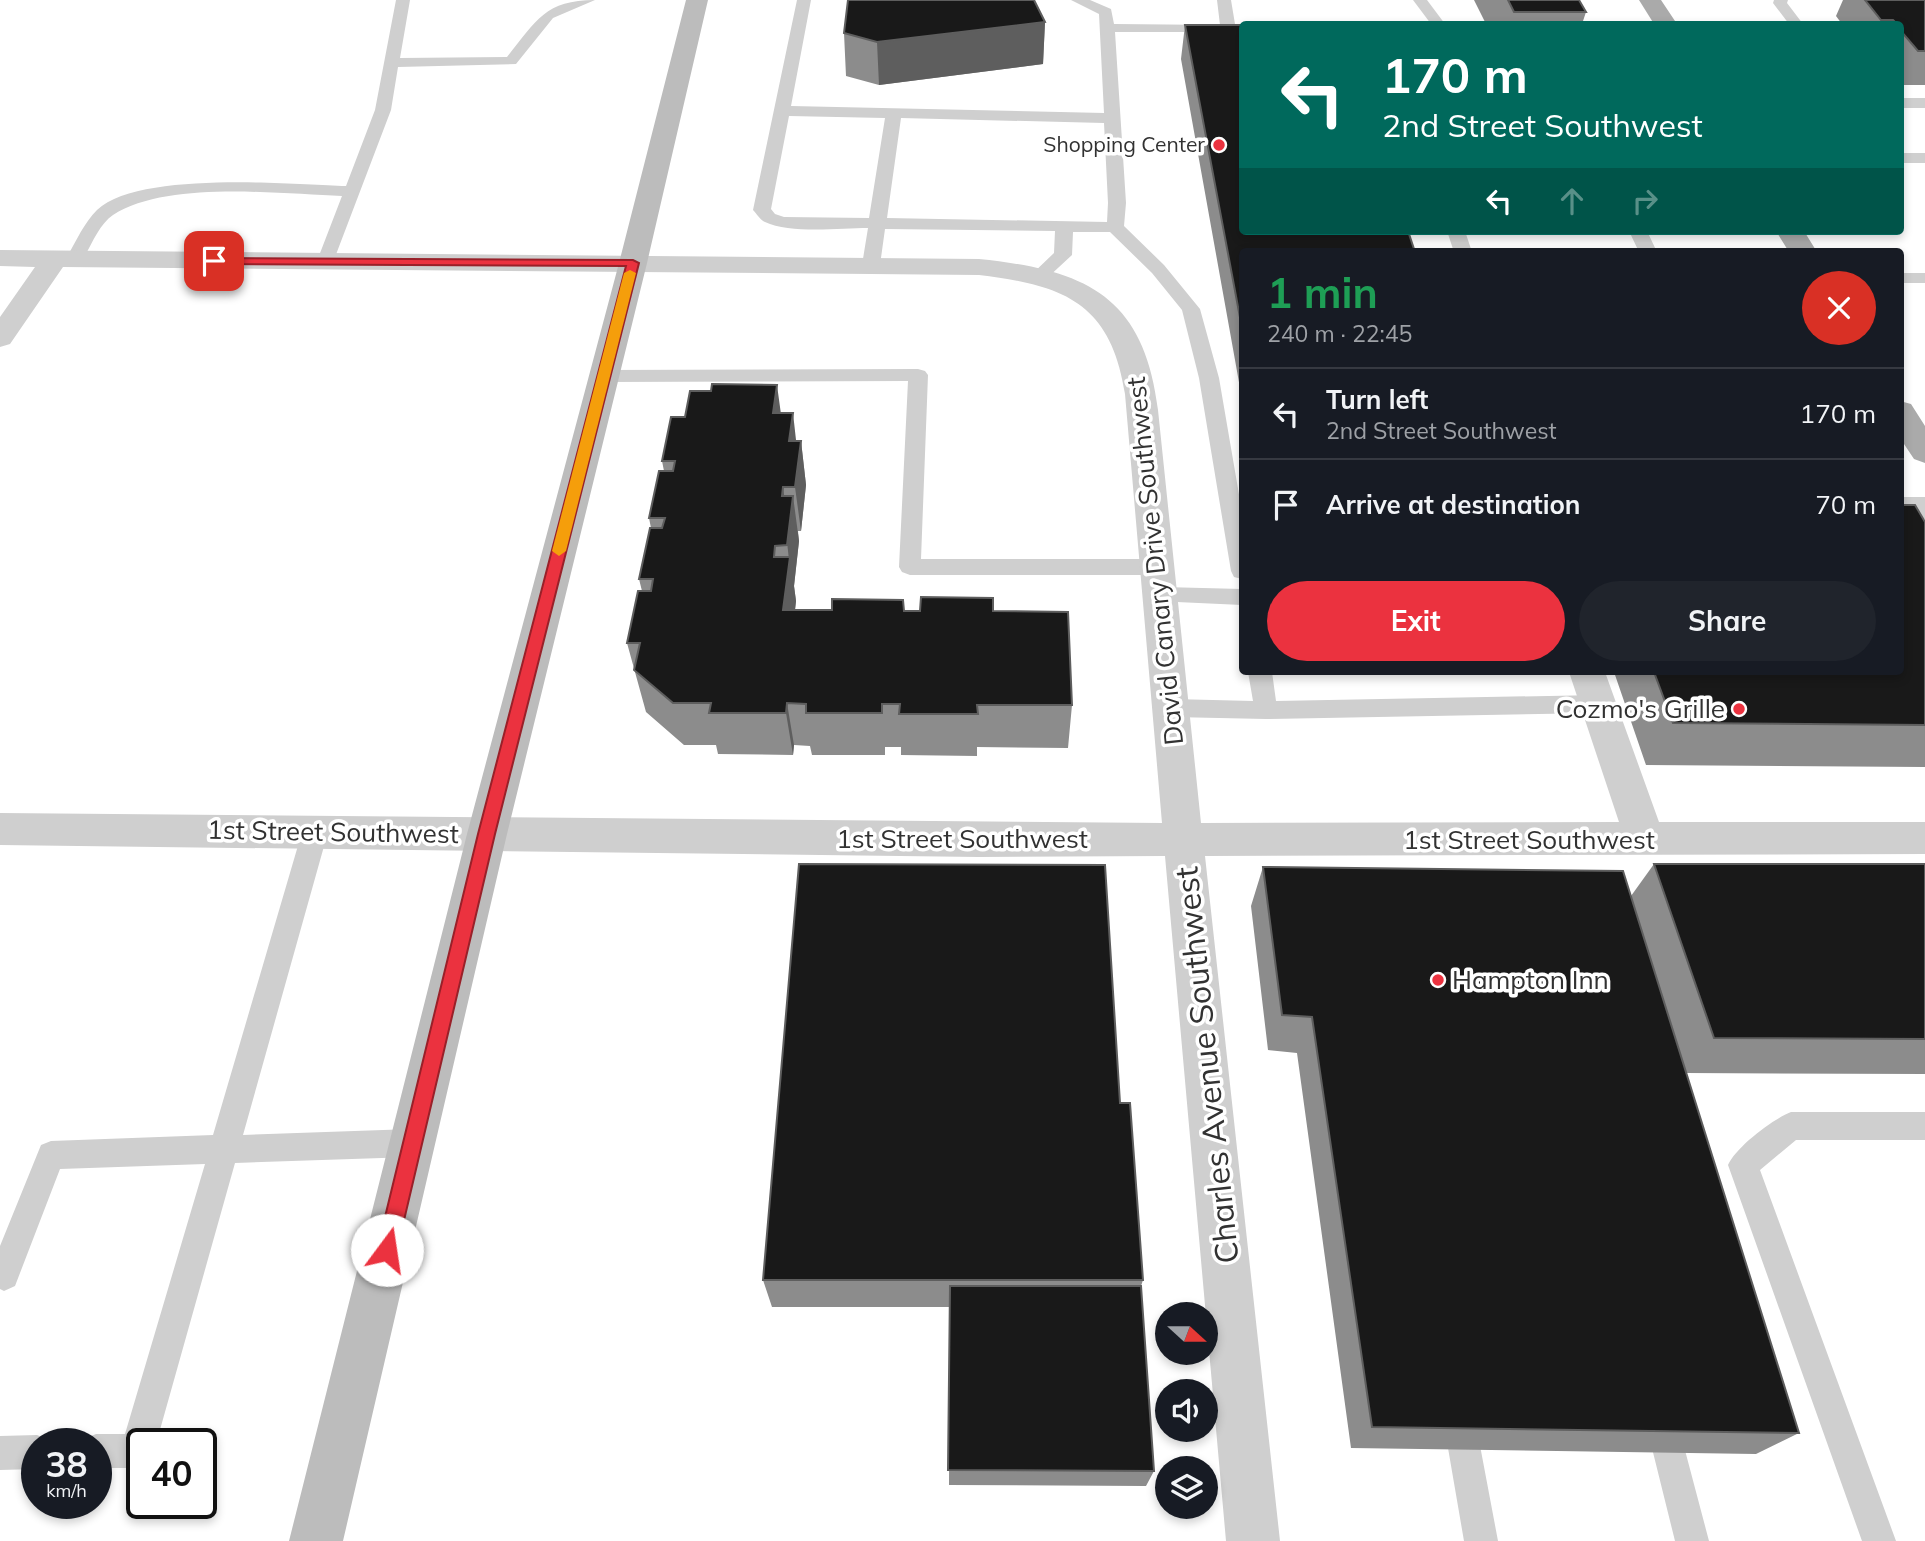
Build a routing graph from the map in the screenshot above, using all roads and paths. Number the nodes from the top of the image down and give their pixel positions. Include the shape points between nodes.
1 (403, 0) edge
2 (588, 0) edge
3 (697, 0) edge
4 (804, 0) edge
5 (1078, 0) edge
6 (1224, 0) edge
7 (1420, 0) edge
8 (1650, 0) edge
9 (1781, 0) edge
10 (1436, 21) edge
11 (1662, 21) edge
12 (1794, 21) edge
13 (1108, 28) junction
14 (1235, 28) edge
15 (391, 63) junction
16 (1904, 103) edge
17 (1925, 103) edge
18 (781, 111) junction
19 (894, 113) junction
20 (1112, 118) junction
21 (1904, 158) edge
22 (1925, 158) edge
23 (352, 191) junction
24 (877, 223) junction
25 (1064, 226) junction
26 (1115, 227) junction
27 (0, 258) edge
28 (64, 260) junction
29 (326, 261) junction
30 (633, 263) junction
31 (871, 265) junction
32 (1039, 276) junction
33 (1904, 278) edge
34 (1925, 278) edge
35 (0, 338) edge
36 (604, 376) junction
37 (1904, 418) edge
38 (1925, 452) edge
39 (1904, 508) edge
40 (1925, 508) edge
41 (1239, 553) edge
42 (1161, 581) junction
43 (1239, 596) edge
44 (1260, 675) edge
45 (1592, 688) edge
46 (1172, 708) junction
47 (1266, 710) junction
48 (0, 829) edge
49 (315, 832) junction
50 (487, 834) junction
51 (1925, 838) edge
52 (1185, 840) junction
53 (1645, 840) junction
54 (1925, 1126) edge
55 (412, 1143) junction
56 (226, 1150) junction
57 (4, 1275) dead end
58 (1454, 1390) edge
59 (1654, 1393) edge
60 (112, 1451) edge
61 (21, 1452) edge
62 (0, 1453) edge
63 (316, 1541) edge
64 (1253, 1541) edge
65 (1481, 1541) edge
66 (1692, 1541) edge
67 (1879, 1541) edge

1 - 15 lane
2 - 15 lane via 548,15 511,61
3 - 30 street
4 - 18 lane
5 - 13 lane via 1106,12
6 - 14 lane
7 - 10 lane
8 - 11 main road
9 - 12 lane
13 - 14 lane
13 - 20 lane
15 - 23 lane via 383,110
16 - 17 lane
18 - 19 lane
18 - 24 lane via 762,210 769,218 784,222
19 - 20 lane
19 - 24 lane
20 - 26 lane
21 - 22 lane
23 - 28 lane via 204,188 134,199 105,212
23 - 29 lane
24 - 25 lane
24 - 31 lane
25 - 26 lane
25 - 32 lane via 1063,255
26 - 41 lane via 1191,309 1209,378
27 - 28 street, David Canary Drive Southwest
28 - 29 street, David Canary Drive Southwest
28 - 35 street
29 - 30 street, David Canary Drive Southwest
30 - 31 street, David Canary Drive Southwest
30 - 36 street
31 - 32 street, David Canary Drive Southwest via 979,267
32 - 42 street, David Canary Drive Southwest via 1091,299 1110,316 1132,354
33 - 34 lane
36 - 42 lane via 918,374 910,567
36 - 50 street
37 - 38 main road
39 - 40 street
42 - 43 lane
42 - 46 street, David Canary Drive Southwest
44 - 47 lane
45 - 47 lane
45 - 53 street
46 - 47 lane
46 - 52 street, David Canary Drive Southwest
48 - 49 street, 1st Street Southwest
49 - 50 street, 1st Street Southwest
49 - 56 lane
50 - 52 street, 1st Street Southwest
50 - 55 street
51 - 53 street, 1st Street Southwest
52 - 53 street, 1st Street Southwest
52 - 64 street, Charles Avenue Southwest
54 - 67 lane via 1791,1126 1743,1165
55 - 56 lane
55 - 63 street
56 - 57 lane via 51,1155
56 - 60 lane via 137,1451
58 - 65 lane
59 - 66 lane
61 - 62 lane

